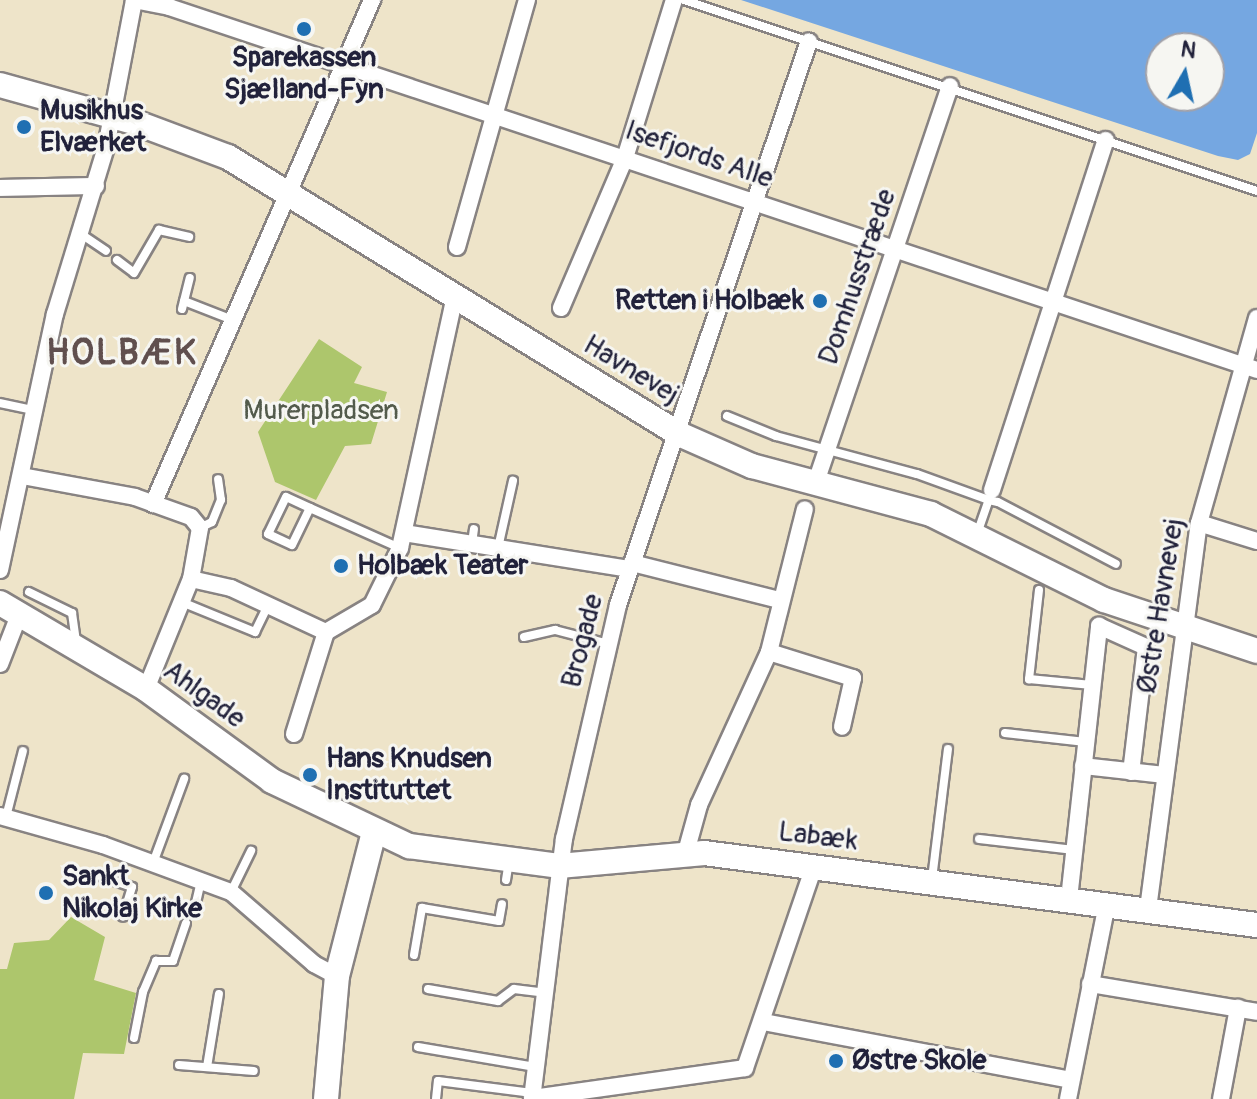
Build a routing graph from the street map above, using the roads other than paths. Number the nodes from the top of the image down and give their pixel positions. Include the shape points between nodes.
1 (134, 0) edge
2 (372, 0) edge
3 (527, 0) edge
4 (674, 0) edge
5 (684, 0) edge
6 (809, 41) junction
7 (344, 65) junction
8 (0, 85) edge
9 (950, 86) junction
10 (492, 114) junction
11 (113, 115) junction
12 (1106, 140) junction
13 (625, 158) junction
14 (96, 186) junction
15 (0, 188) edge
16 (290, 191) junction
17 (1257, 191) edge
18 (755, 201) junction
19 (81, 234) junction
20 (189, 237) dead end
21 (457, 247) dead end
22 (895, 249) junction
23 (106, 251) dead end
24 (117, 260) dead end
25 (190, 278) dead end
26 (455, 296) junction
27 (1054, 298) junction
28 (561, 308) dead end
29 (1257, 318) edge
30 (233, 320) junction
31 (1250, 368) edge
32 (0, 403) edge
33 (35, 410) junction
34 (727, 416) dead end
35 (679, 434) junction
36 (827, 449) junction
37 (22, 476) junction
38 (218, 479) dead end
39 (513, 481) dead end
40 (815, 485) junction
41 (990, 495) junction
42 (153, 504) junction
43 (310, 508) junction
44 (805, 509) dead end
45 (1199, 523) junction
46 (200, 528) junction
47 (977, 534) junction
48 (402, 540) junction
49 (1257, 541) edge
50 (498, 548) junction
51 (1116, 564) dead end
52 (631, 566) junction
53 (0, 570) edge
54 (191, 579) junction
55 (1039, 590) dead end
56 (29, 592) dead end
57 (779, 600) junction
58 (184, 603) junction
59 (268, 605) junction
60 (10, 609) edge
61 (1181, 627) junction
62 (326, 632) junction
63 (524, 637) dead end
64 (609, 644) junction
65 (74, 647) junction
66 (1257, 651) edge
67 (769, 652) junction
68 (0, 664) edge
69 (1092, 685) junction
70 (146, 689) junction
71 (842, 727) dead end
72 (1005, 733) dead end
73 (294, 734) dead end
74 (1085, 742) junction
75 (948, 749) dead end
76 (23, 751) dead end
77 (1083, 766) junction
78 (1131, 772) junction
79 (1164, 775) junction
80 (184, 779) dead end
81 (3, 816) edge
82 (374, 832) junction
83 (979, 839) dead end
84 (1074, 850) junction
85 (251, 851) dead end
86 (686, 852) junction
87 (153, 863) junction
88 (559, 866) junction
89 (814, 867) junction
90 (97, 875) dead end
91 (201, 880) junction
92 (931, 881) junction
93 (231, 892) junction
94 (1069, 899) junction
95 (502, 904) dead end
96 (1107, 904) junction
97 (195, 907) dead end
98 (1148, 909) junction
99 (123, 917) dead end
100 (186, 923) dead end
101 (1257, 925) edge
102 (414, 955) dead end
103 (337, 976) junction
104 (1090, 984) junction
105 (428, 989) dead end
106 (545, 993) junction
107 (219, 994) dead end
108 (1238, 1008) junction
109 (1257, 1012) edge
110 (764, 1022) junction
111 (134, 1038) dead end
112 (418, 1047) dead end
113 (179, 1065) dead end
114 (207, 1067) junction
115 (536, 1067) junction
116 (254, 1071) dead end
117 (1071, 1080) junction
118 (532, 1097) edge
119 (326, 1099) edge
120 (436, 1099) edge
121 (1068, 1099) edge
122 (1221, 1099) edge

1 - 7 street, Isefjords Alle
1 - 11 street
2 - 7 street
3 - 10 street
4 - 13 street
5 - 6 lane
6 - 9 lane
6 - 18 street, Brogade
7 - 10 street, Isefjords Alle
7 - 16 street
8 - 11 street, Havnevej
9 - 12 lane
9 - 22 street, Domhusstræde
10 - 13 street, Isefjords Alle
10 - 21 street
11 - 14 street
11 - 16 street, Havnevej via 216,152
12 - 17 lane
12 - 27 street
13 - 18 street, Isefjords Alle
13 - 28 street
14 - 15 street
14 - 19 street
16 - 26 street, Havnevej
16 - 30 street
18 - 22 street, Isefjords Alle
18 - 35 street, Brogade
19 - 23 lane
19 - 33 street via 55,314
20 - 24 lane via 159,230 134,273
22 - 27 street, Isefjords Alle
22 - 36 street, Domhusstræde
25 - 30 lane via 183,305
26 - 35 street, Havnevej
26 - 48 street
27 - 31 street, Isefjords Alle
27 - 41 street
29 - 31 street, Østre Havnevej
30 - 42 street
31 - 45 street, Østre Havnevej via 1210,469
32 - 33 lane
33 - 37 street
34 - 36 lane
35 - 40 street, Havnevej via 752,466
35 - 52 street, Brogade
36 - 40 street, Domhusstræde
36 - 41 lane
37 - 42 street
37 - 53 street
38 - 46 lane via 221,500 212,522
39 - 50 lane
40 - 47 street, Havnevej via 931,514
41 - 47 lane
41 - 51 lane
42 - 46 street via 191,517
43 - 43 lane via 286,497 268,534 292,545
43 - 48 lane
44 - 57 street
45 - 49 street
45 - 61 street, Østre Havnevej
46 - 54 street
47 - 61 street, Havnevej via 1104,600
48 - 50 street via 473,536
48 - 62 street via 372,605
50 - 52 street
52 - 57 street
52 - 64 street, Brogade
54 - 58 street
54 - 59 street
55 - 69 lane via 1029,679
56 - 65 lane via 72,613 78,629
57 - 67 street
58 - 59 lane via 255,632
58 - 70 street
59 - 62 street
60 - 65 street, Ahlgade
60 - 68 street
61 - 66 street, Havnevej
61 - 79 street, Østre Havnevej
62 - 73 street
63 - 64 lane via 555,630
64 - 88 street, Brogade
65 - 70 street, Ahlgade
67 - 71 street via 853,678
67 - 86 street via 699,805
69 - 74 street
69 - 78 street via 1099,626 1146,647
70 - 82 street, Ahlgade via 272,781
72 - 74 lane
74 - 77 street
75 - 92 lane
76 - 81 lane
77 - 78 street
77 - 84 street
78 - 79 street
79 - 98 street, Østre Havnevej
80 - 87 lane
81 - 87 street
82 - 88 street, Labæk via 507,871
82 - 103 street
83 - 84 lane
84 - 94 street
85 - 93 lane
86 - 88 street, Labæk
86 - 89 street, Labæk
87 - 91 street
88 - 106 street, Brogade
89 - 92 street, Labæk
89 - 110 street
90 - 99 lane via 132,887
91 - 93 street
91 - 97 lane
92 - 94 street, Labæk
93 - 103 street via 314,964
94 - 96 street, Labæk
95 - 102 lane via 499,921 422,908
96 - 98 street, Labæk
96 - 104 street
98 - 101 street, Labæk
100 - 111 lane via 173,961 156,961
103 - 119 street
104 - 108 street
104 - 117 street
105 - 106 lane via 498,1001 514,989
106 - 115 street, Brogade
107 - 114 lane
108 - 109 street
108 - 122 street
110 - 117 street
110 - 118 street via 745,1068
112 - 115 lane
113 - 114 lane
114 - 116 lane
115 - 118 street, Brogade
117 - 121 street
118 - 120 lane via 438,1081

